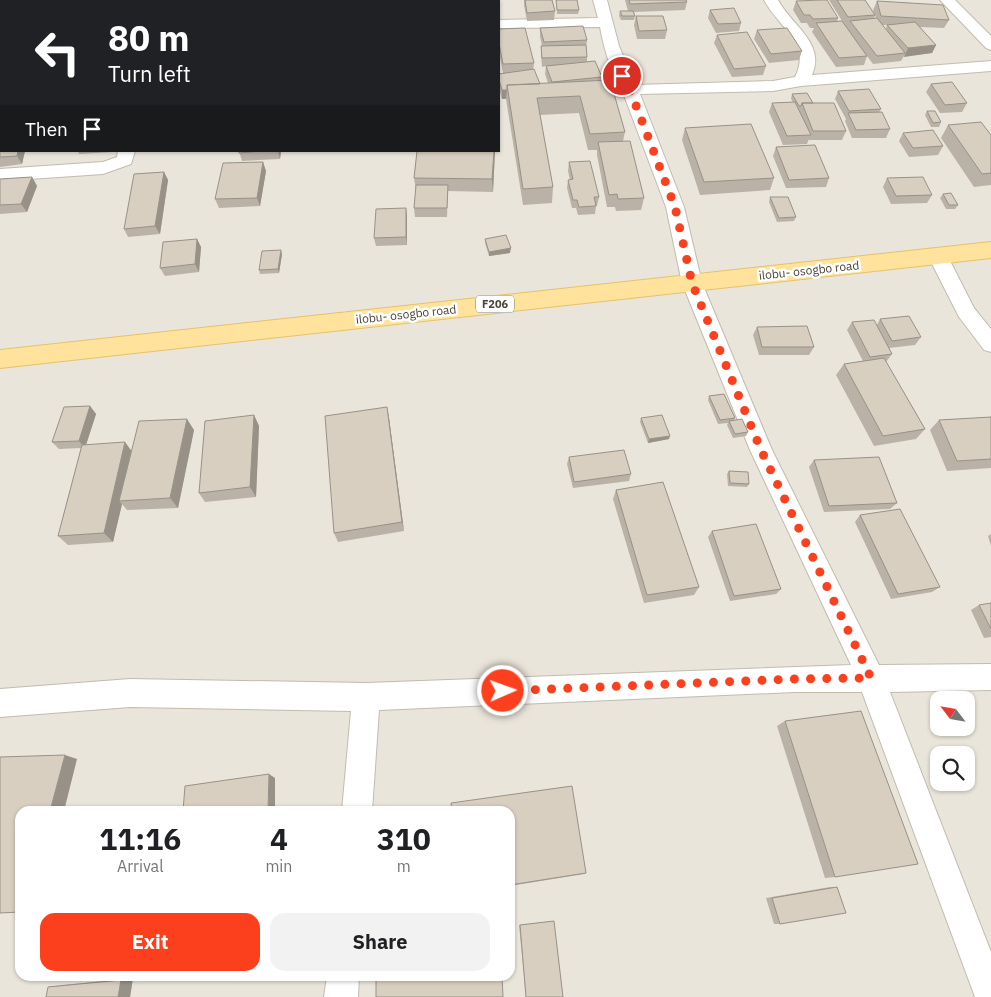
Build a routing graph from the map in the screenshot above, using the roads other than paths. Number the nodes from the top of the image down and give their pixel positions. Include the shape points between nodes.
1 (600, 0) edge
2 (771, 0) edge
3 (947, 0) edge
4 (607, 22) junction
5 (500, 24) edge
6 (991, 45) edge
7 (991, 66) edge
8 (801, 81) junction
9 (630, 90) junction
10 (127, 152) edge
11 (0, 175) edge
12 (991, 250) edge
13 (938, 256) junction
14 (692, 283) junction
15 (991, 344) edge
16 (0, 359) edge
17 (991, 677) edge
18 (871, 678) junction
19 (366, 697) junction
20 (0, 703) edge
21 (357, 806) edge
22 (343, 981) edge
23 (991, 995) edge
24 (341, 997) edge

1 - 4 street
2 - 8 street via 808,52 807,72
3 - 6 street
4 - 5 street
4 - 9 street via 611,46
7 - 8 street
8 - 9 street via 773,86
9 - 14 street via 675,207
10 - 11 street via 125,160 103,168
12 - 13 main road, ilobu- osogbo road / F206
13 - 14 main road, ilobu- osogbo road / F206
13 - 15 street via 966,312
14 - 16 main road, ilobu- osogbo road / F206
14 - 18 street via 761,450
17 - 18 street
18 - 19 street
18 - 23 street
19 - 20 street via 130,694
19 - 21 street
22 - 24 street

